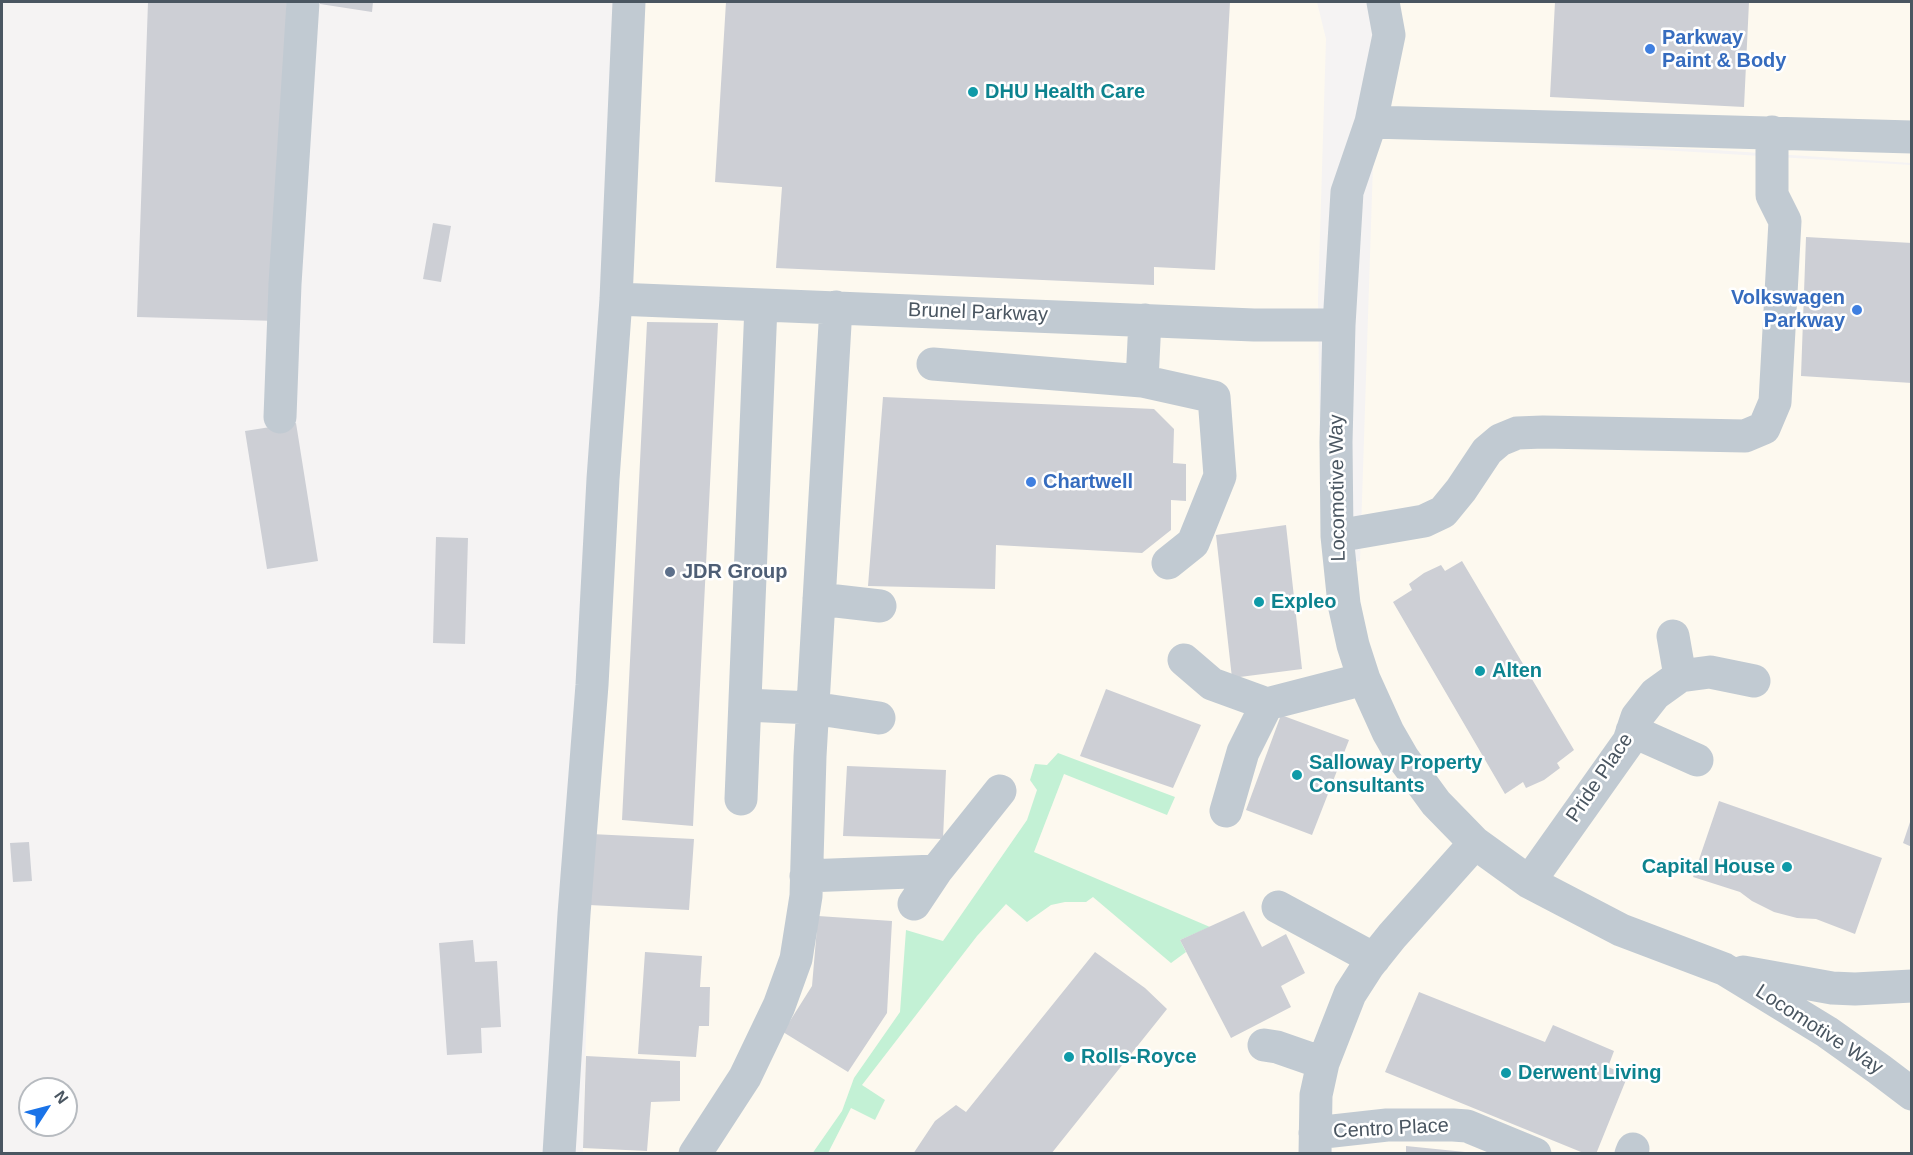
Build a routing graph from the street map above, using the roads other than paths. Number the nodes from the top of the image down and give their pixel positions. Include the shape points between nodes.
1 (303, 2) edge
2 (629, 2) edge
3 (1384, 2) edge
4 (1371, 122) junction
5 (1772, 132) junction
6 (1911, 137) edge
7 (616, 299) junction
8 (761, 304) junction
9 (836, 307) junction
10 (1145, 320) junction
11 (1339, 325) junction
12 (933, 364) dead end
13 (1142, 381) junction
14 (280, 417) dead end
15 (1337, 536) junction
16 (1168, 563) dead end
17 (819, 599) junction
18 (880, 606) dead end
19 (1673, 636) dead end
20 (1184, 660) dead end
21 (1695, 674) junction
22 (1364, 679) junction
23 (1754, 681) dead end
24 (1267, 704) junction
25 (745, 705) junction
26 (812, 708) junction
27 (879, 718) dead end
28 (1632, 731) junction
29 (1697, 760) dead end
30 (1000, 791) dead end
31 (741, 799) dead end
32 (1226, 811) dead end
33 (1475, 843) junction
34 (936, 871) junction
35 (806, 876) junction
36 (1528, 882) junction
37 (914, 904) dead end
38 (1278, 907) dead end
39 (1374, 959) junction
40 (1724, 969) junction
41 (1911, 986) edge
42 (1264, 1045) dead end
43 (1323, 1063) junction
44 (1911, 1094) edge
45 (1315, 1143) edge
46 (559, 1154) edge
47 (695, 1154) edge
48 (1535, 1154) edge

1 - 14 street
2 - 7 street
3 - 4 street, Locomotive Way via 1389,35
4 - 5 street
4 - 11 street, Locomotive Way via 1347,192
5 - 6 street
5 - 15 street via 1772,195 1785,221 1775,402 1764,428 1745,436 1517,433 1486,451 1443,512 1424,521
7 - 8 street, Brunel Parkway
7 - 46 street
8 - 9 street, Brunel Parkway
8 - 25 street
9 - 10 street, Brunel Parkway
9 - 17 street
10 - 11 street, Brunel Parkway
10 - 13 street
11 - 15 street, Locomotive Way
12 - 13 street
13 - 16 street via 1214,397 1220,476 1193,543
15 - 22 street, Locomotive Way via 1344,604
17 - 18 street
17 - 26 street
19 - 21 street
20 - 24 street via 1212,684
21 - 23 street
21 - 28 street, Pride Place via 1655,694 1637,717
22 - 24 street
22 - 33 street, Locomotive Way via 1403,758 1436,803
24 - 32 street via 1244,752
25 - 26 street
25 - 31 street
26 - 27 street
26 - 35 street
28 - 29 street
28 - 36 street, Pride Place via 1629,741
30 - 34 street
33 - 36 street, Locomotive Way
33 - 39 street
34 - 35 street
34 - 37 street
35 - 47 street via 796,959 779,1006 745,1077
36 - 40 street, Locomotive Way via 1621,930
38 - 39 street
39 - 43 street via 1350,994
40 - 41 street, Locomotive Way via 1832,988
40 - 44 street, Locomotive Way via 1827,1032
42 - 43 street
43 - 45 street via 1316,1095
45 - 48 street, Centro Place via 1387,1125 1454,1125 1467,1126

